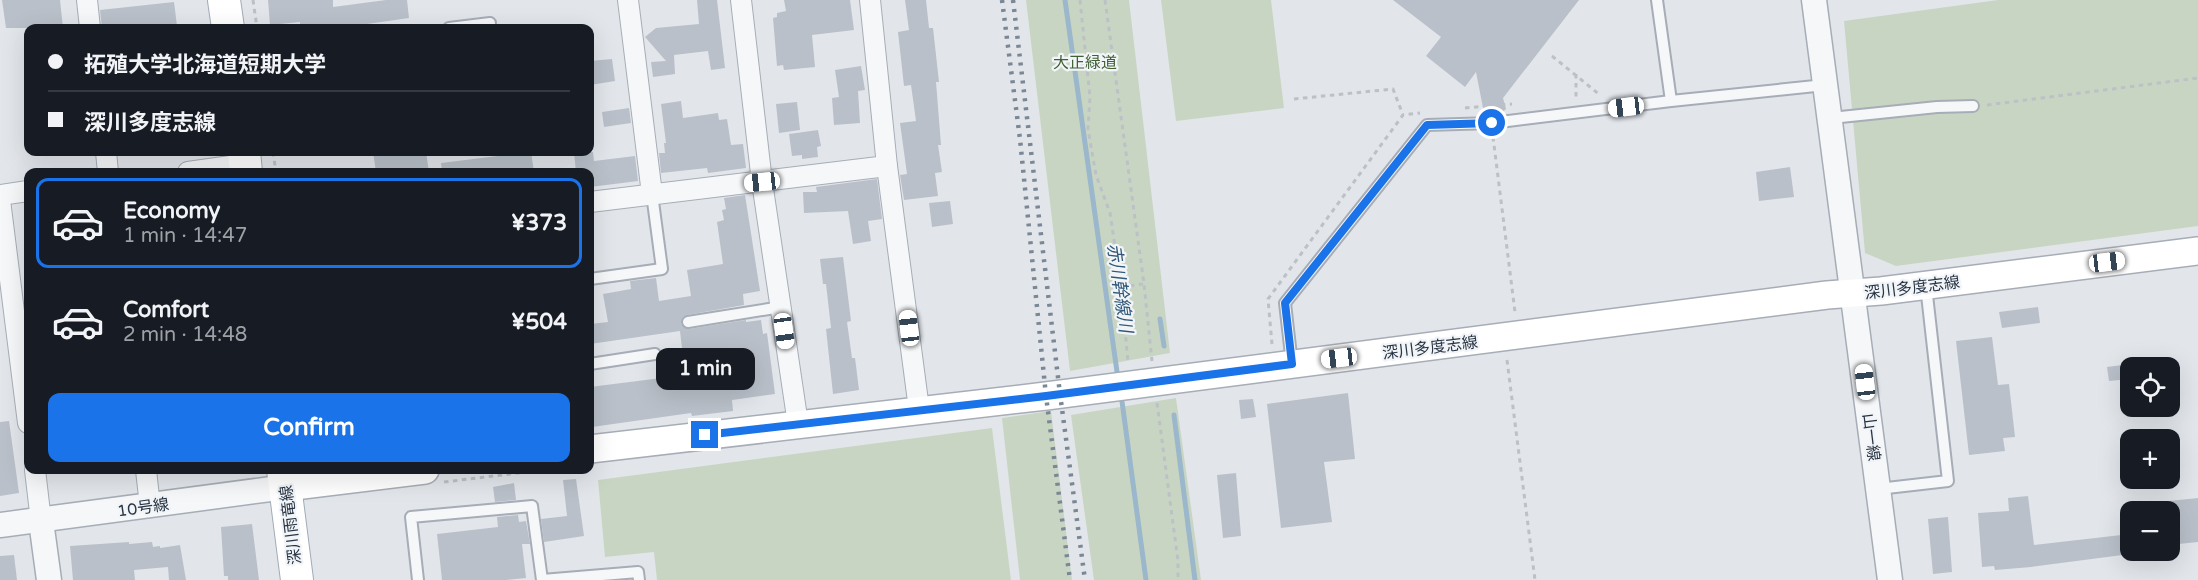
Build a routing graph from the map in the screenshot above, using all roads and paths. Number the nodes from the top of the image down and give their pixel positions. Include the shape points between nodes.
1 (87, 0) edge
2 (224, 0) edge
3 (253, 0) edge
4 (628, 0) edge
5 (741, 0) edge
6 (870, 0) edge
7 (1080, 0) edge
8 (1105, 0) edge
9 (1657, 0) edge
10 (1814, 0) edge
11 (490, 23) dead end
12 (90, 24) edge
13 (227, 24) edge
14 (256, 24) edge
15 (482, 24) edge
16 (1552, 56) dead end
17 (1576, 74) junction
18 (2198, 78) edge
19 (1825, 85) junction
20 (1593, 97) dead end
21 (1584, 98) dead end
22 (1294, 99) dead end
23 (1671, 101) junction
24 (1517, 104) dead end
25 (1973, 106) joint
26 (1458, 108) dead end
27 (1425, 112) dead end
28 (1403, 115) junction
29 (1831, 118) junction
30 (1492, 123) junction
31 (252, 160) edge
32 (887, 166) junction
33 (209, 168) edge
34 (268, 168) edge
35 (762, 182) junction
36 (24, 192) edge
37 (652, 194) junction
38 (0, 195) edge
39 (0, 200) edge
40 (594, 201) edge
41 (2198, 250) edge
42 (594, 278) edge
43 (1144, 284) junction
44 (1926, 286) junction
45 (1121, 287) junction
46 (1854, 294) junction
47 (781, 307) junction
48 (688, 322) dead end
49 (1504, 338) junction
50 (655, 354) dead end
51 (594, 363) edge
52 (1284, 365) junction
53 (1129, 370) dead end
54 (1155, 382) junction
55 (24, 391) edge
56 (919, 410) junction
57 (798, 424) junction
58 (594, 449) edge
59 (35, 474) edge
60 (146, 474) edge
61 (355, 474) edge
62 (285, 478) edge
63 (1878, 489) junction
64 (150, 506) junction
65 (41, 521) junction
66 (0, 525) edge
67 (49, 580) edge
68 (297, 580) edge
69 (417, 580) edge
70 (542, 580) edge
71 (639, 580) edge
72 (1178, 580) edge
73 (1535, 580) edge
74 (1890, 580) edge

1 - 12 street
2 - 13 main road
3 - 14 path
4 - 37 street
5 - 35 street
6 - 32 street
7 - 45 path via 1090,97 1088,129 1096,175 1110,213
8 - 43 path
9 - 23 lane
10 - 19 street, 山一線
11 - 15 lane
16 - 17 path
17 - 20 path via 1601,96
17 - 21 path via 1576,99
18 - 25 path
19 - 23 lane
19 - 29 street, 山一線
22 - 28 path via 1394,89
23 - 30 lane
24 - 26 path
25 - 29 lane
27 - 28 path
28 - 52 path via 1268,299
29 - 46 street, 山一線
30 - 49 path via 1516,320
30 - 52 lane via 1427,125 1285,303
31 - 33 street
31 - 34 path
32 - 35 street
32 - 56 street
35 - 37 street
35 - 47 street
36 - 38 street
37 - 40 street
37 - 42 lane via 662,268
39 - 55 street
41 - 44 main road, 深川多度志線
43 - 45 path
43 - 54 path
44 - 46 main road, 深川多度志線
44 - 63 lane via 1948,481
45 - 53 path
46 - 49 main road, 深川多度志線
46 - 63 street, 山一線
47 - 48 lane
47 - 57 street
49 - 52 main road, 深川多度志線
49 - 73 path
50 - 51 lane
52 - 54 main road, 深川多度志線
54 - 56 main road, 深川多度志線
54 - 72 path
56 - 57 main road, 深川多度志線
57 - 58 main road, 深川多度志線
59 - 65 street
60 - 64 street
61 - 62 main road
62 - 64 street, 10号線
62 - 68 main road, 深川雨竜線
63 - 74 street, 山一線
64 - 65 street, 10号線
65 - 66 street, 10号線
65 - 67 street
69 - 70 lane via 411,517 532,506
70 - 71 lane via 638,572

